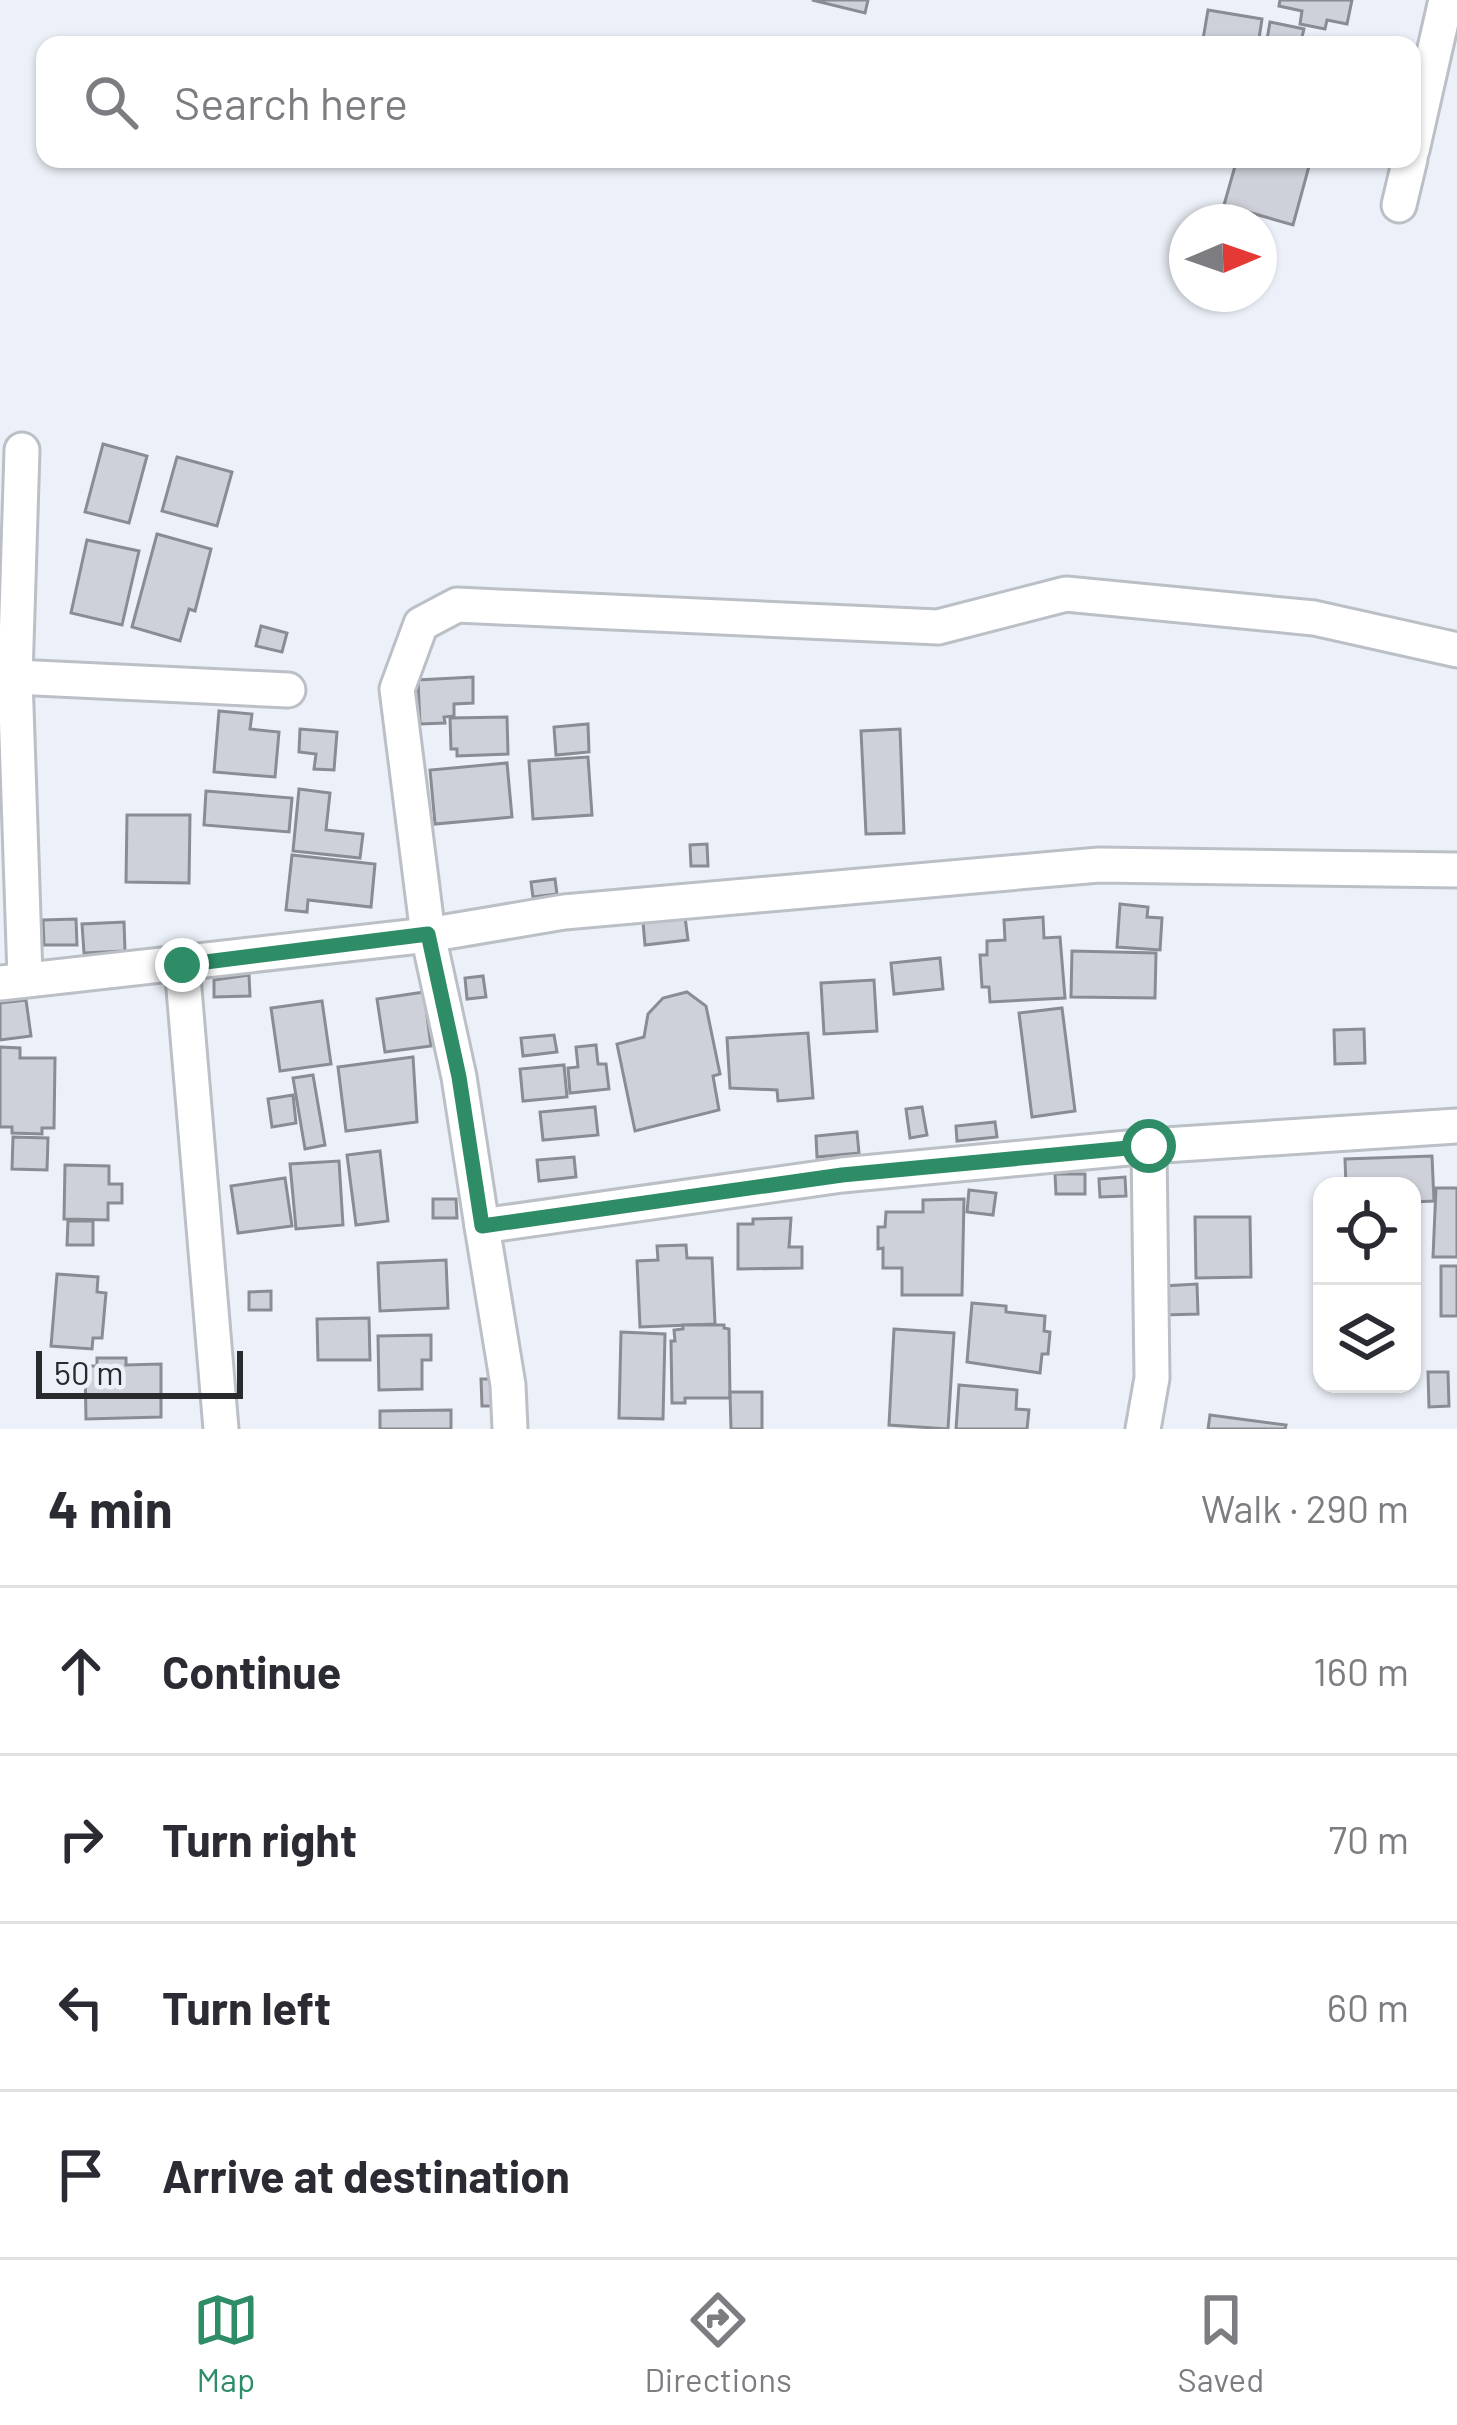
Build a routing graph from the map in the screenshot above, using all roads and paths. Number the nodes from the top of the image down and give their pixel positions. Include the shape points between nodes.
1 (1446, 0) edge
2 (1421, 110) edge
3 (1408, 168) edge
4 (1400, 205) dead end
5 (22, 450) dead end
6 (1457, 650) edge
7 (15, 677) junction
8 (288, 690) dead end
9 (1457, 870) edge
10 (428, 934) junction
11 (182, 965) junction
12 (13, 980) edge
13 (1457, 1126) edge
14 (1149, 1146) junction
15 (482, 1226) junction
16 (221, 1429) edge
17 (509, 1429) edge
18 (1143, 1429) edge

1 - 2 street
3 - 4 street
5 - 7 street
6 - 10 street via 1314,618 1066,594 938,627 457,605 421,624 398,689
7 - 8 street
7 - 12 street
9 - 10 street via 1100,865 564,912
10 - 11 street
10 - 15 street
11 - 12 street
11 - 16 street
13 - 14 street
14 - 15 street via 842,1175
14 - 18 street via 1152,1378
15 - 17 street

